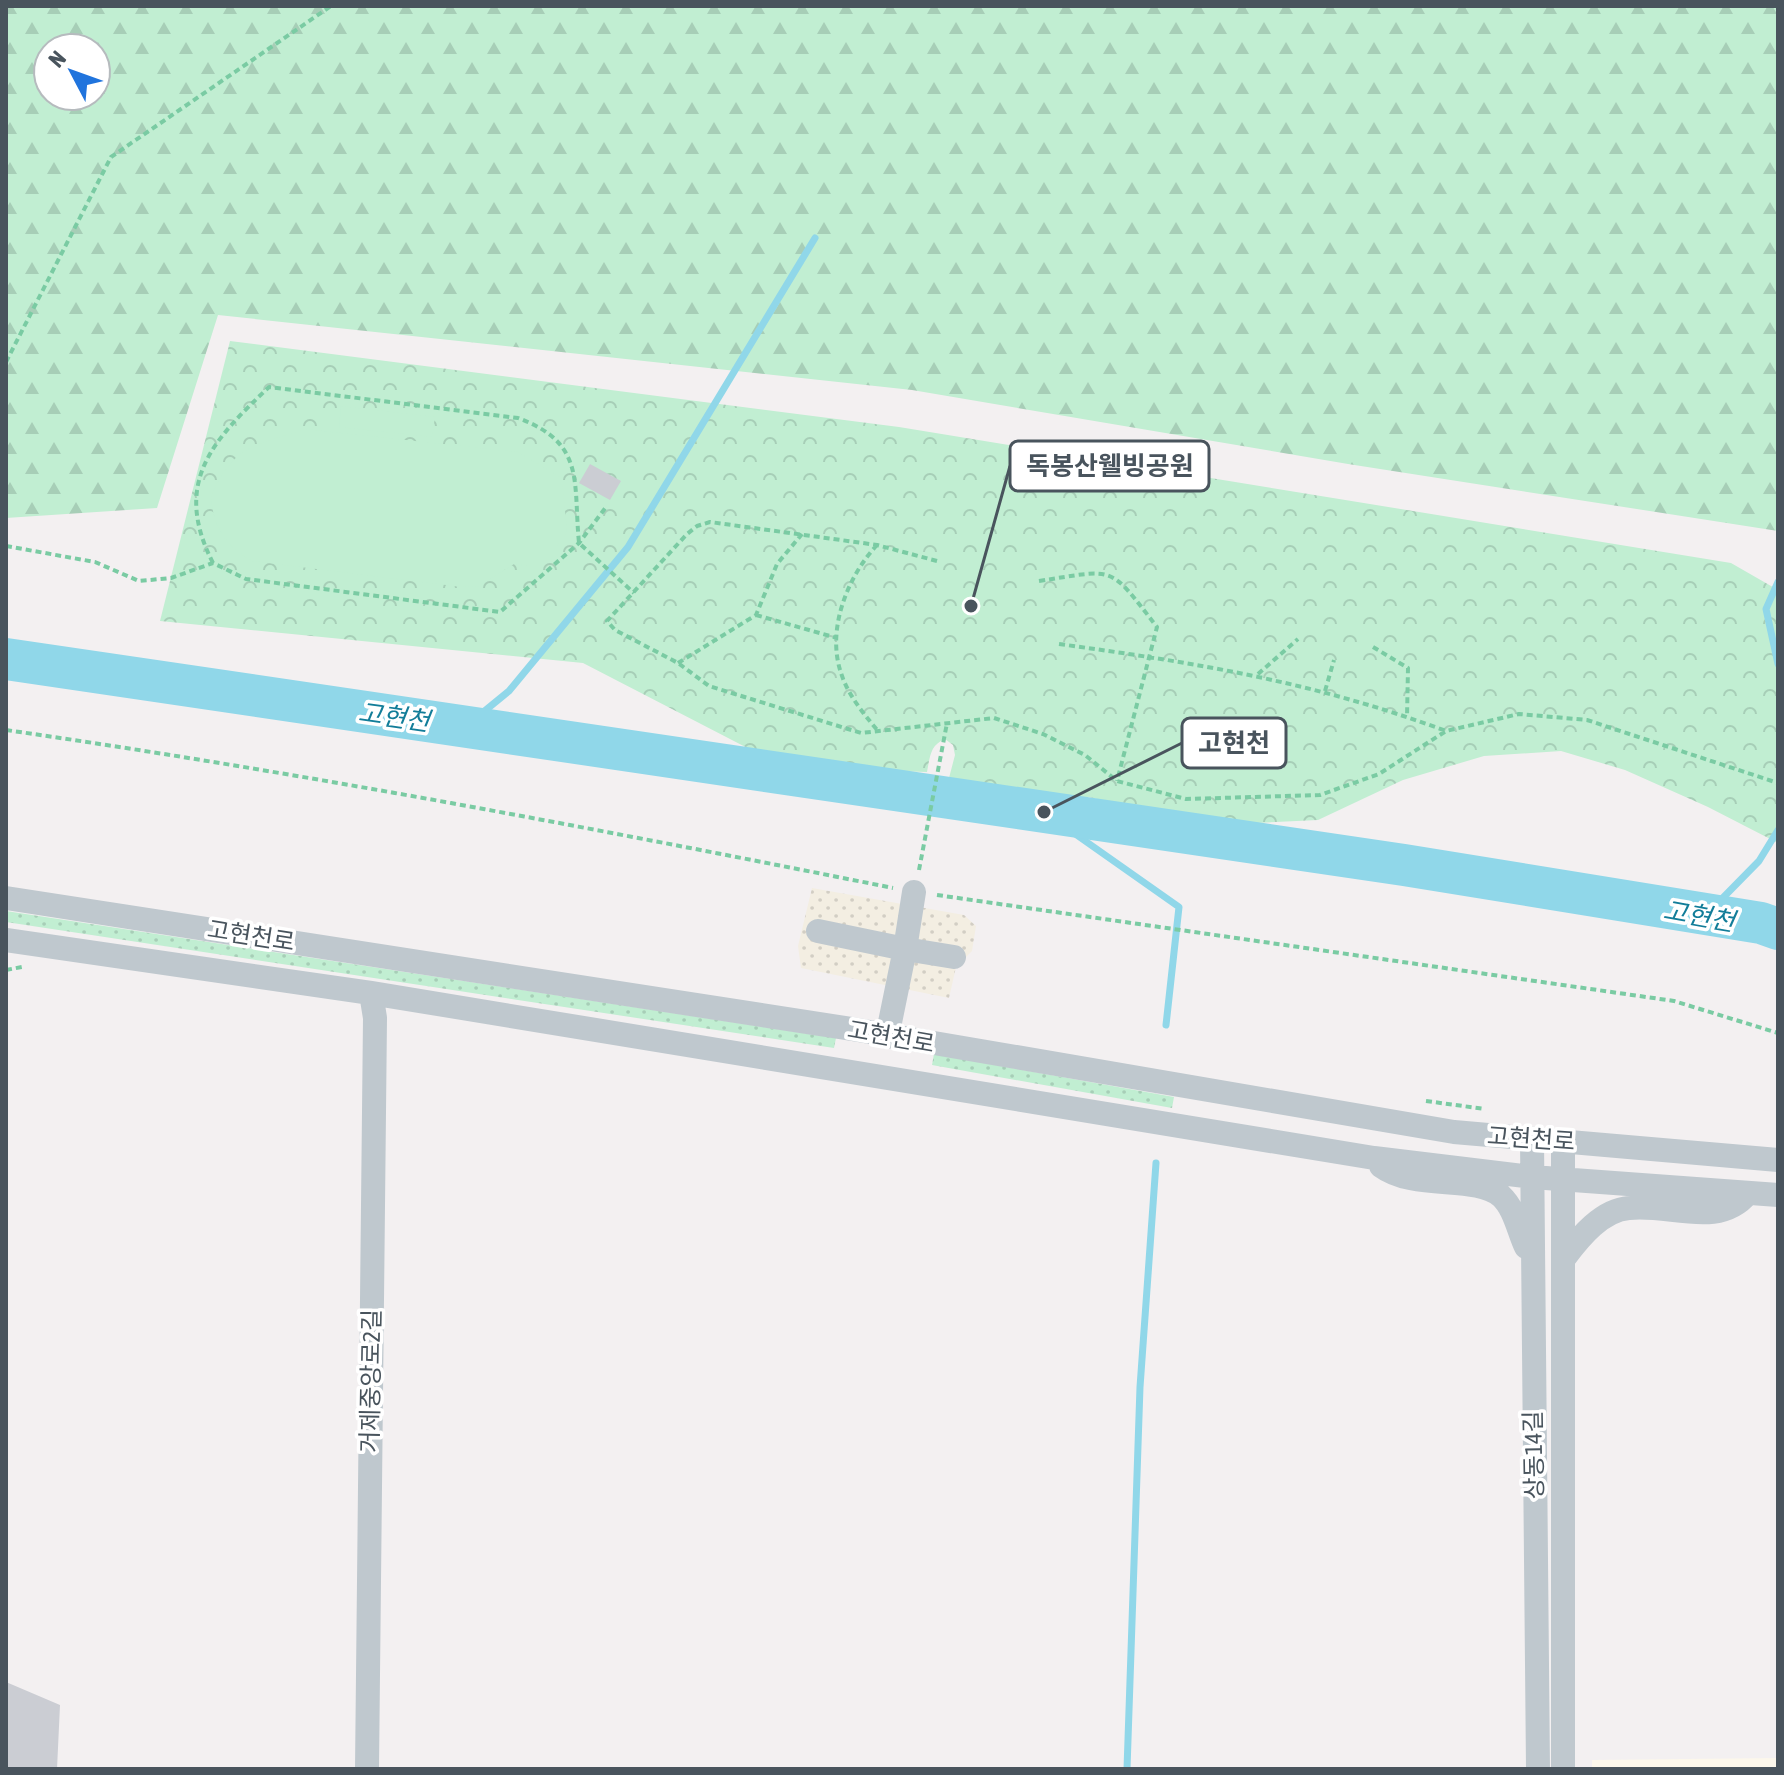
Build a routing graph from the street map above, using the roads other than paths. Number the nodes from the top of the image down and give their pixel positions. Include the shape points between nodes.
1 (914, 892) road end
2 (6, 898) edge
3 (818, 931) dead end
4 (6, 940) edge
5 (905, 949) junction
6 (954, 957) dead end
7 (371, 993) junction
8 (887, 1037) junction
9 (1532, 1140) junction
10 (1563, 1141) junction
11 (1374, 1158) junction
12 (1778, 1160) edge
13 (1532, 1177) junction
14 (1564, 1179) junction
15 (1748, 1193) junction
16 (1778, 1195) edge
17 (1532, 1256) junction
18 (1565, 1257) junction
19 (367, 1769) edge
20 (1538, 1769) edge
21 (1563, 1769) edge

1 - 5 street
2 - 8 street, 고현천로
3 - 5 street
4 - 7 street, 고현천로
5 - 6 street
5 - 8 street
7 - 11 street, 고현천로
7 - 19 street, 거제중앙로2길 via 375,1034
8 - 9 street, 고현천로 via 1454,1132
9 - 10 street, 고현천로
9 - 13 street, 상동14길
10 - 12 street, 고현천로
10 - 14 street, 상동14길
11 - 13 street, 고현천로
11 - 17 street via 1397,1176 1499,1195 1513,1212
13 - 14 street, 고현천로
13 - 17 street, 상동14길
14 - 15 street, 고현천로
14 - 18 street, 상동14길
15 - 16 street, 고현천로
15 - 18 street via 1723,1213 1627,1208 1591,1227
17 - 20 street, 상동14길
18 - 21 street, 상동14길

